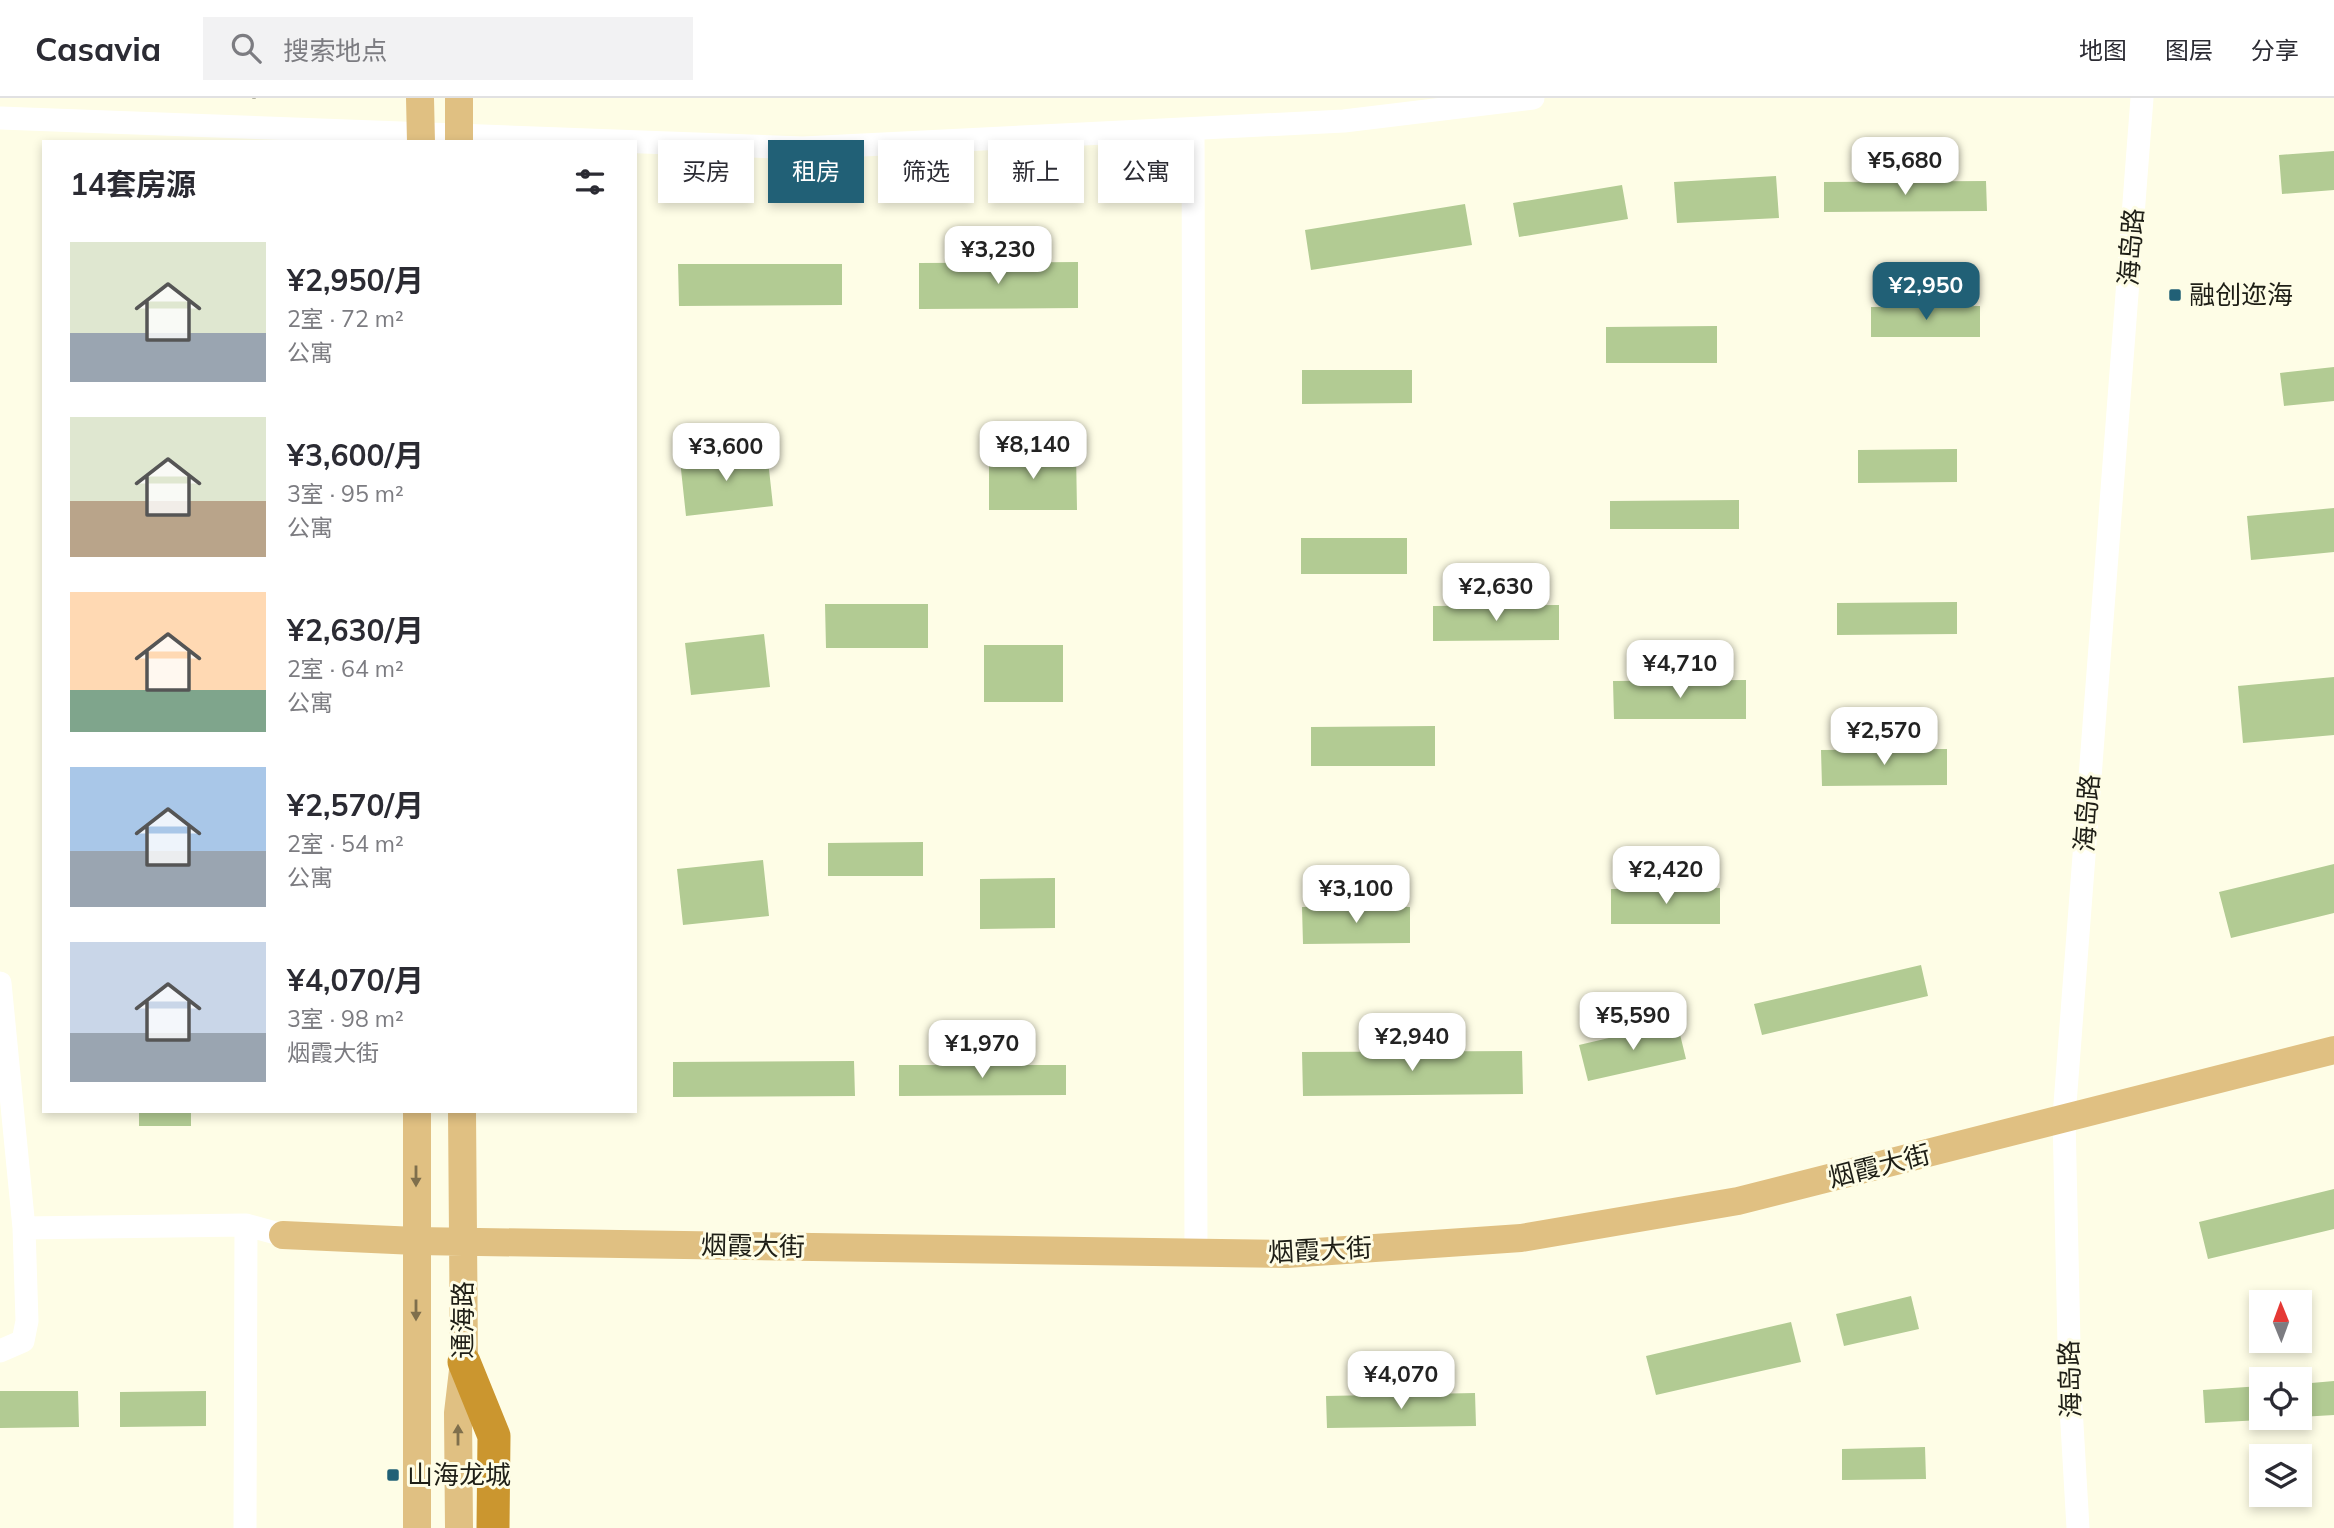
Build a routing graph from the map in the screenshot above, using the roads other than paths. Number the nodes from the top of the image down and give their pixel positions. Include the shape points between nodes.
1 (420, 98) edge
2 (459, 98) edge
3 (1533, 98) edge
4 (2142, 98) edge
5 (0, 118) edge
6 (1193, 130) junction
7 (421, 138) edge
8 (458, 138) edge
9 (527, 140) edge
10 (637, 143) edge
11 (0, 983) edge
12 (2334, 1050) edge
13 (416, 1113) edge
14 (462, 1113) edge
15 (2064, 1117) junction
16 (246, 1225) junction
17 (24, 1228) junction
18 (283, 1235) joint
19 (416, 1241) junction
20 (462, 1241) junction
21 (1196, 1252) junction
22 (0, 1351) edge
23 (464, 1362) junction
24 (245, 1528) edge
25 (417, 1528) edge
26 (459, 1528) edge
27 (493, 1528) edge
28 (2078, 1528) edge

1 - 7 main road
2 - 8 main road
3 - 6 street via 1344,121
4 - 15 street, 海岛路
5 - 7 street
6 - 10 street via 803,148
6 - 21 street
7 - 8 street
8 - 9 street
11 - 17 street
12 - 15 main road, 烟霞大街
13 -> 19 main road, 通海路
14 - 20 main road, 通海路
15 - 21 main road, 烟霞大街 via 1738,1201 1521,1238 1287,1254
15 - 28 street, 海岛路
16 - 17 street
16 - 18 street
16 - 24 street
17 - 22 street via 26,1332 17,1346
18 - 19 main road, 烟霞大街
19 - 20 main road, 烟霞大街
19 -> 25 main road, 通海路
20 - 21 main road, 烟霞大街
20 - 23 main road, 通海路
26 -> 23 main road, 通海路 via 458,1413
23 - 27 highway via 494,1436

